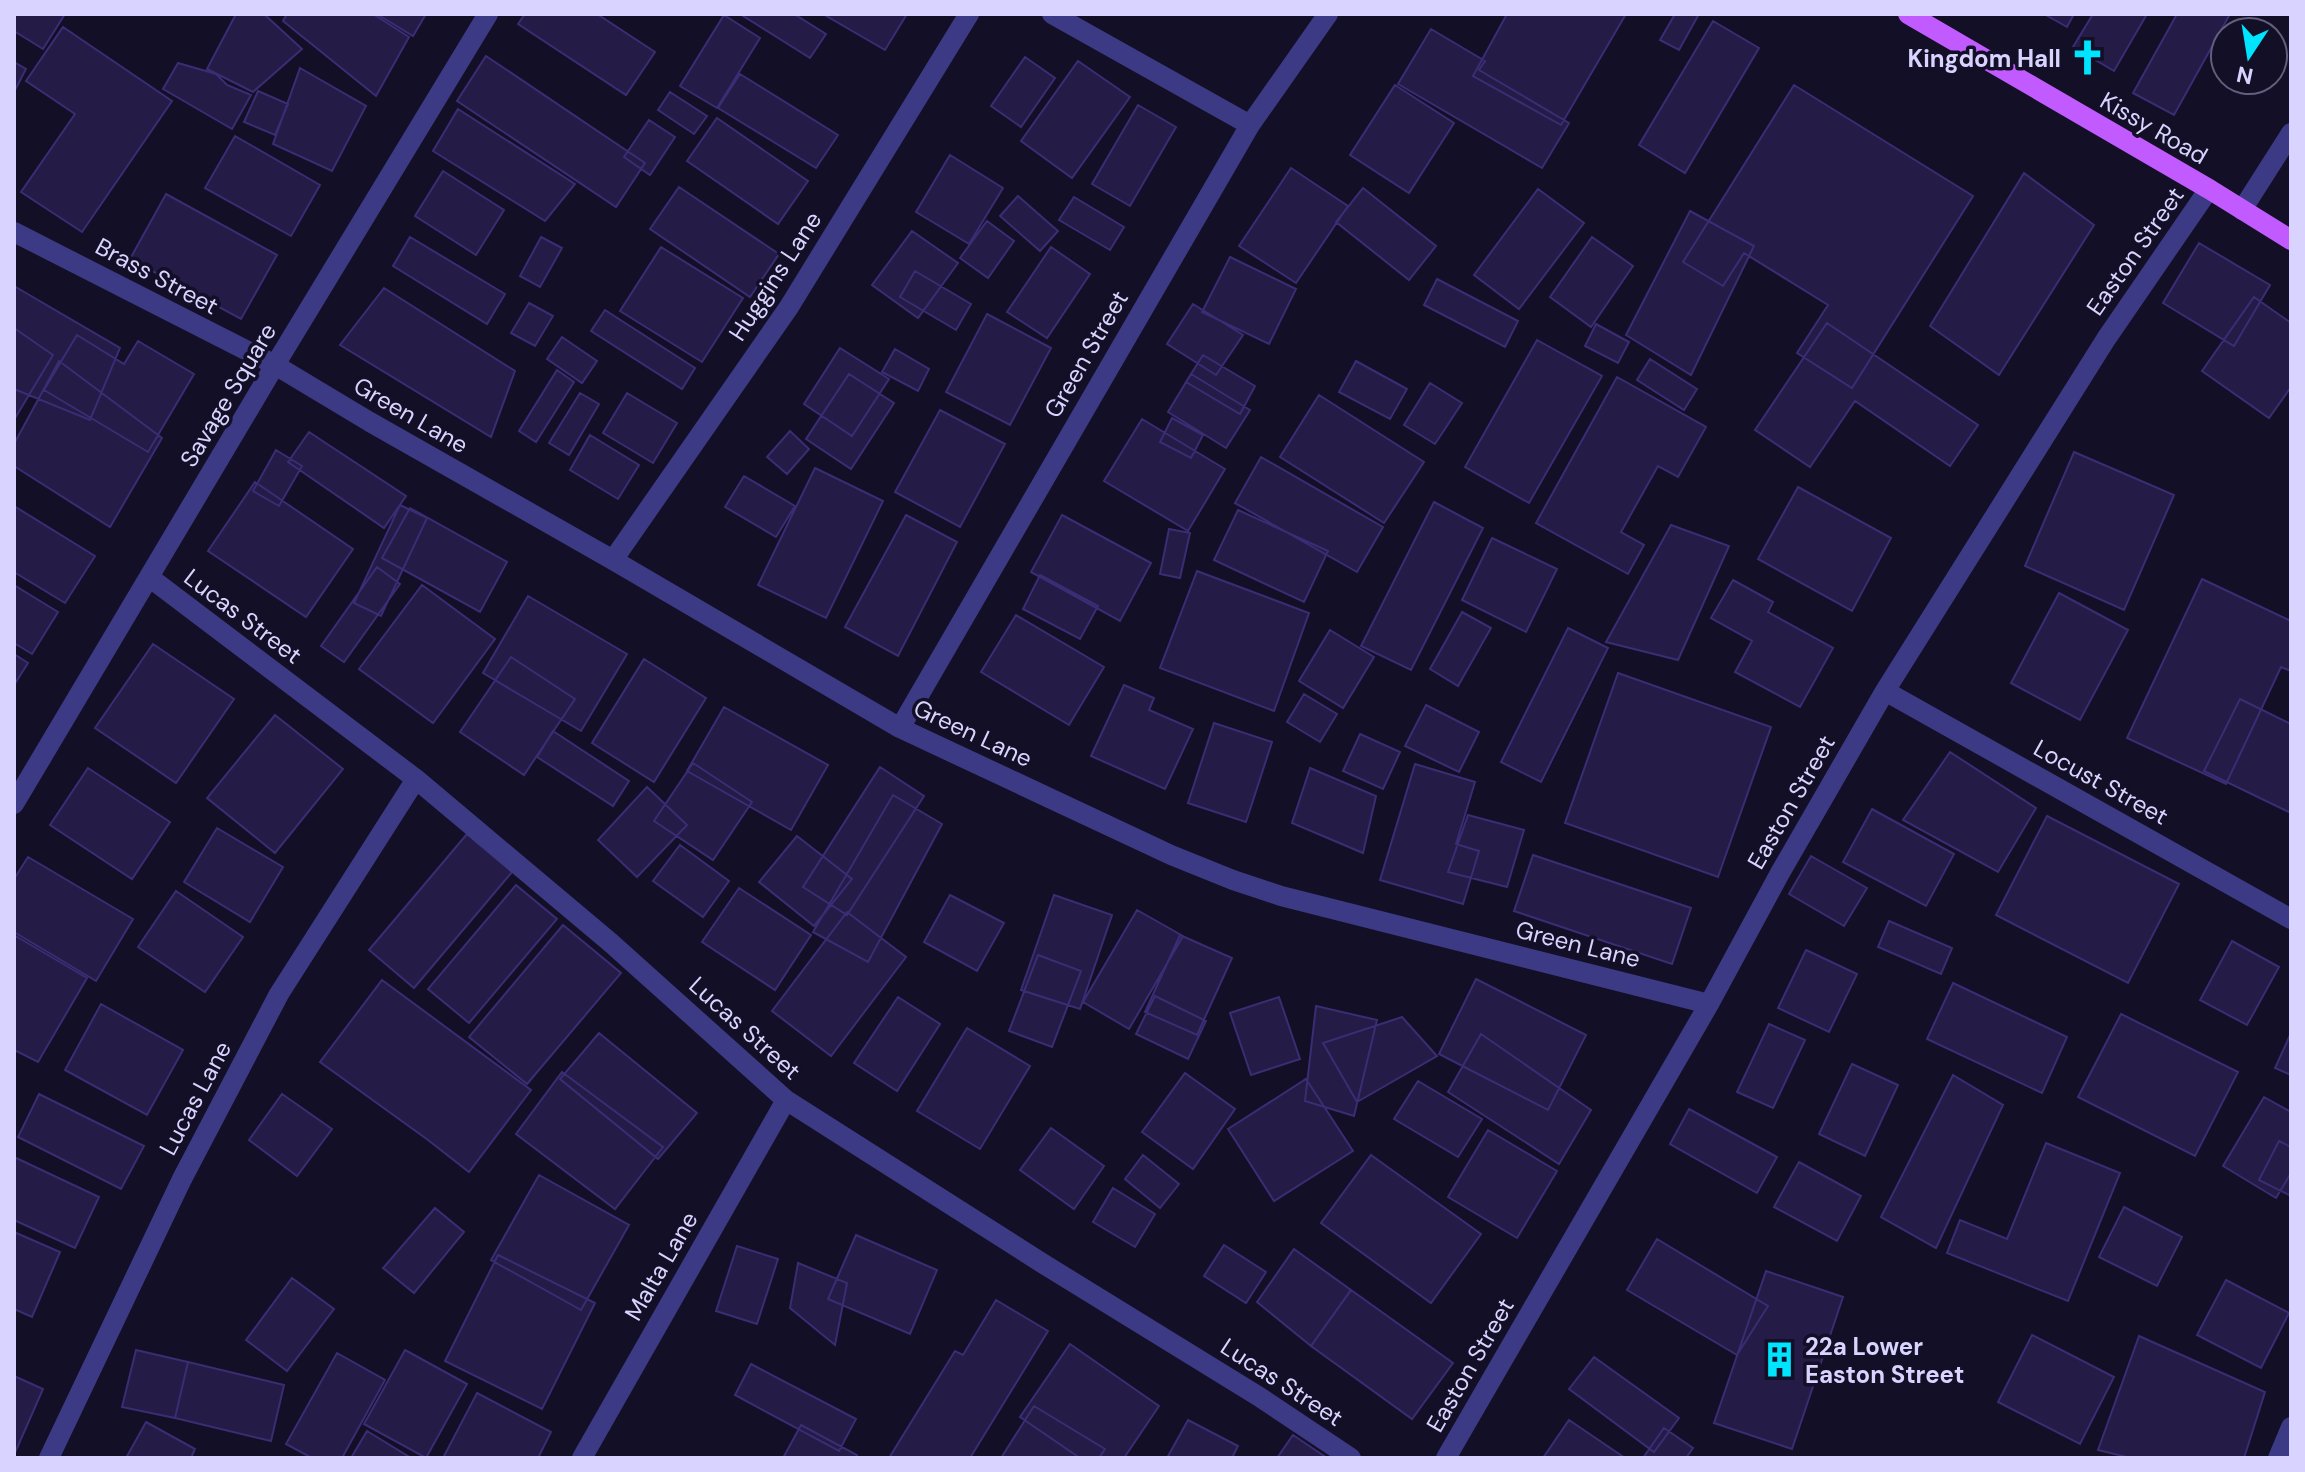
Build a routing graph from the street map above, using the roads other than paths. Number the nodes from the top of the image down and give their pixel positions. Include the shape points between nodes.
1 (488, 14) edge
2 (969, 14) edge
3 (1052, 14) edge
4 (1328, 14) edge
5 (1908, 14) edge
6 (1250, 125) junction
7 (2291, 133) edge
8 (2209, 189) junction
9 (2242, 210) junction
10 (14, 232) edge
11 (2291, 240) edge
12 (275, 365) junction
13 (613, 560) junction
14 (149, 577) junction
15 (1885, 691) junction
16 (900, 728) junction
17 (416, 779) junction
18 (14, 804) edge
19 (2291, 919) edge
20 (1709, 1004) junction
21 (786, 1100) junction
22 (2291, 1427) edge
23 (49, 1458) edge
24 (582, 1458) edge
25 (1351, 1458) edge
26 (1446, 1458) edge
27 (2278, 1458) edge

1 - 12 street, Savage Square
2 - 13 street, Huggins Lane via 789,307
3 - 6 street
4 - 6 street, Green Street
5 - 8 main road, Kissy Road
6 - 16 street, Green Street
7 - 9 street
8 - 9 main road, Kissy Road
8 - 15 street, Easton Street via 2106,339
9 - 11 main road, Kissy Road
10 - 12 street, Brass Street
12 - 13 street, Green Lane
12 - 14 street, Savage Square
13 - 16 street, Green Lane
14 - 17 street, Lucas Street
14 - 18 street, Savage Square
15 - 19 street, Locust Street
15 - 20 street, Easton Street
16 - 20 street, Green Lane via 1233,880
17 - 21 street, Lucas Street
17 - 23 street, Lucas Lane via 279,994 182,1179
20 - 26 street, Easton Street
21 - 24 street, Malta Lane
21 - 25 street, Lucas Street
22 - 27 street

